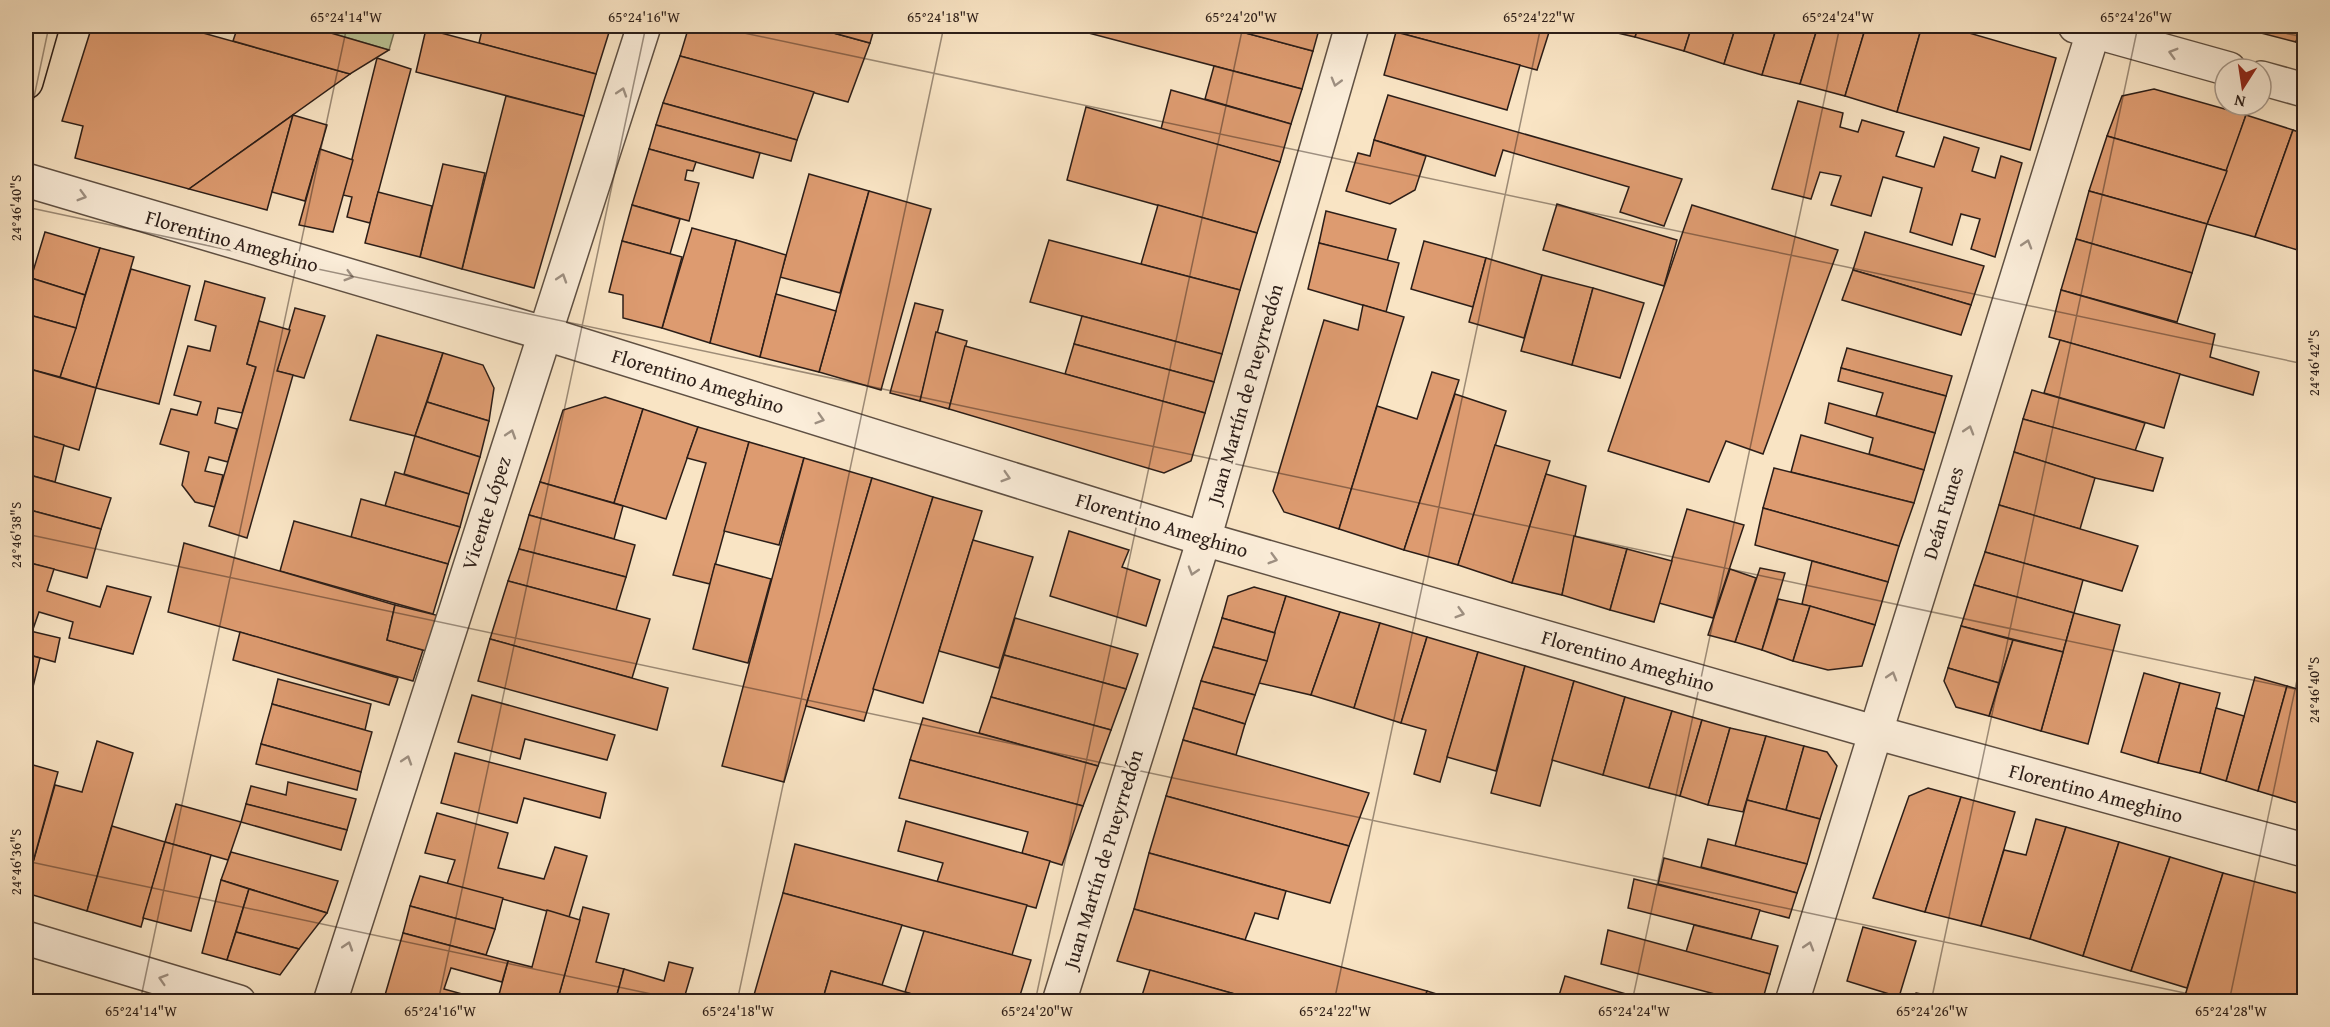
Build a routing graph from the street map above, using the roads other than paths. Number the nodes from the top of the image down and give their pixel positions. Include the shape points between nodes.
1 (42, 26) edge
2 (644, 26) edge
3 (1352, 26) edge
4 (2088, 27) edge
5 (2213, 64) edge
6 (2273, 81) edge
7 (26, 82) edge
8 (2304, 90) edge
9 (26, 180) edge
10 (543, 333) junction
11 (1204, 539) junction
12 (1874, 732) junction
13 (2304, 850) edge
14 (26, 938) edge
15 (239, 1002) edge
16 (330, 1002) edge
17 (1059, 1002) edge
18 (1792, 1002) edge

1 - 7 main road
10 -> 2 street, Vicente López
3 -> 11 street, Juan Martín de Pueyrredón
5 -> 4 street
12 -> 4 street, Deán Funes
6 - 8 street
9 -> 10 street, Florentino Ameghino
10 -> 11 street, Florentino Ameghino
16 -> 10 street, Vicente López
11 -> 12 street, Florentino Ameghino
11 -> 17 street, Juan Martín de Pueyrredón
12 - 13 street, Florentino Ameghino
18 -> 12 street, Deán Funes
15 -> 14 street

